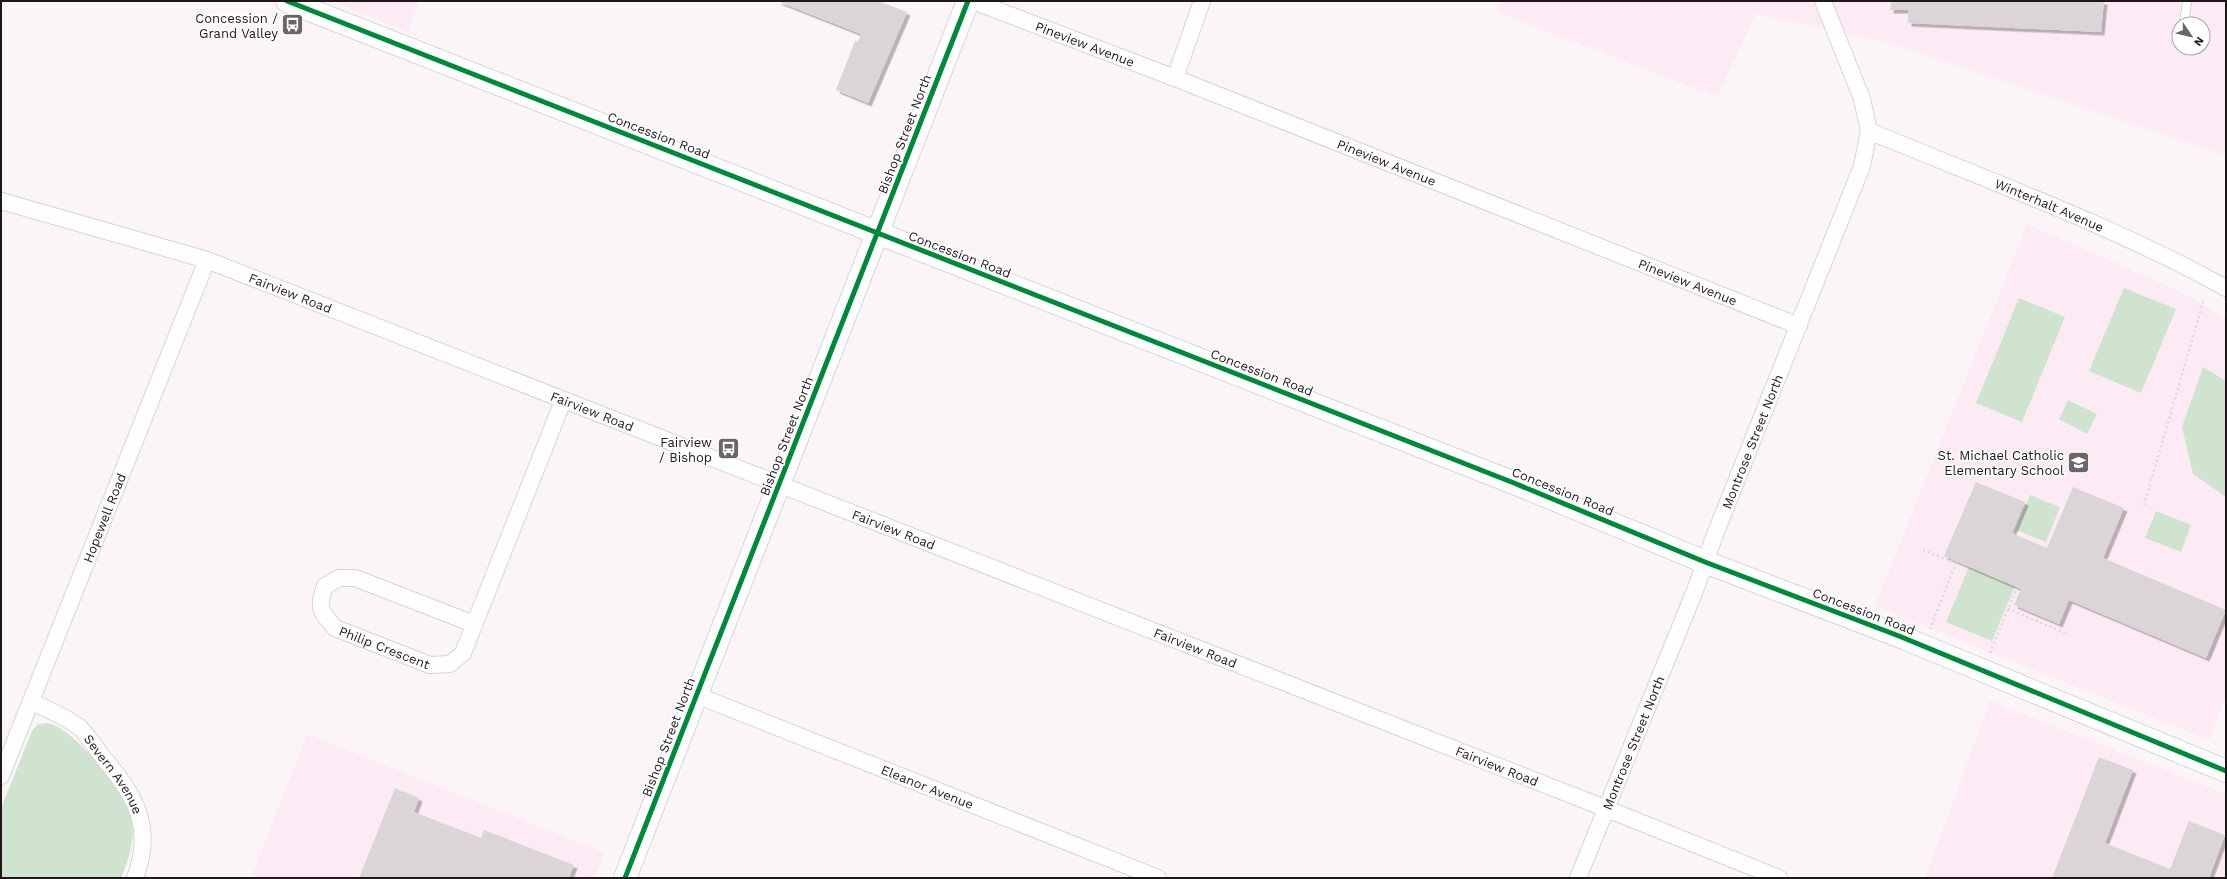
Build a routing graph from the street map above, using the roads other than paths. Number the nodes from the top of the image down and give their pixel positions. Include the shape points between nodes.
1 (287, 1) edge
2 (968, 1) edge
3 (973, 1) edge
4 (1202, 1) edge
5 (1823, 1) edge
6 (2187, 1) edge
7 (2185, 16) edge
8 (1175, 78) junction
9 (1869, 131) junction
10 (1, 201) edge
11 (877, 233) junction
12 (207, 260) junction
13 (2226, 288) edge
14 (1799, 326) junction
15 (563, 401) junction
16 (780, 484) junction
17 (1705, 562) junction
18 (474, 624) junction
19 (696, 695) junction
20 (31, 702) junction
21 (2226, 771) edge
22 (1, 776) edge
23 (1606, 808) junction
24 (1142, 875) edge
25 (135, 878) edge
26 (625, 878) edge
27 (1158, 878) edge
28 (1578, 878) edge
29 (1779, 878) edge

1 - 11 main road, Concession Road
2 - 11 main road, Bishop Street North
3 - 8 street, Pineview Avenue
4 - 8 street
5 - 9 street, Montrose Street North via 1862,99
6 - 7 lane
8 - 14 street, Pineview Avenue
9 - 13 street, Winterhalt Avenue via 2124,236
9 - 14 street, Montrose Street North via 1862,166
10 - 12 street, Fairview Road
11 - 16 main road, Bishop Street North
11 - 17 main road, Concession Road via 1514,483
12 - 15 street, Fairview Road
12 - 20 street, Hopewell Road
14 - 17 street, Montrose Street North
15 - 16 street, Fairview Road
15 - 18 street, Philip Crescent
16 - 19 main road, Bishop Street North
16 - 23 street, Fairview Road
17 - 21 main road, Concession Road via 1899,636
17 - 23 street, Montrose Street North
18 - 18 street, Philip Crescent via 355,578 339,578 325,586 319,601 325,616 334,628 430,666 450,664 463,653
19 - 24 street, Eleanor Avenue
19 - 26 main road, Bishop Street North
20 - 22 street, Hopewell Road
20 - 25 street, Severn Avenue via 60,715 80,728 126,785 136,803 142,823 142,845
23 - 28 street, Montrose Street North
23 - 29 street, Fairview Road
24 - 27 street, Eleanor Avenue

